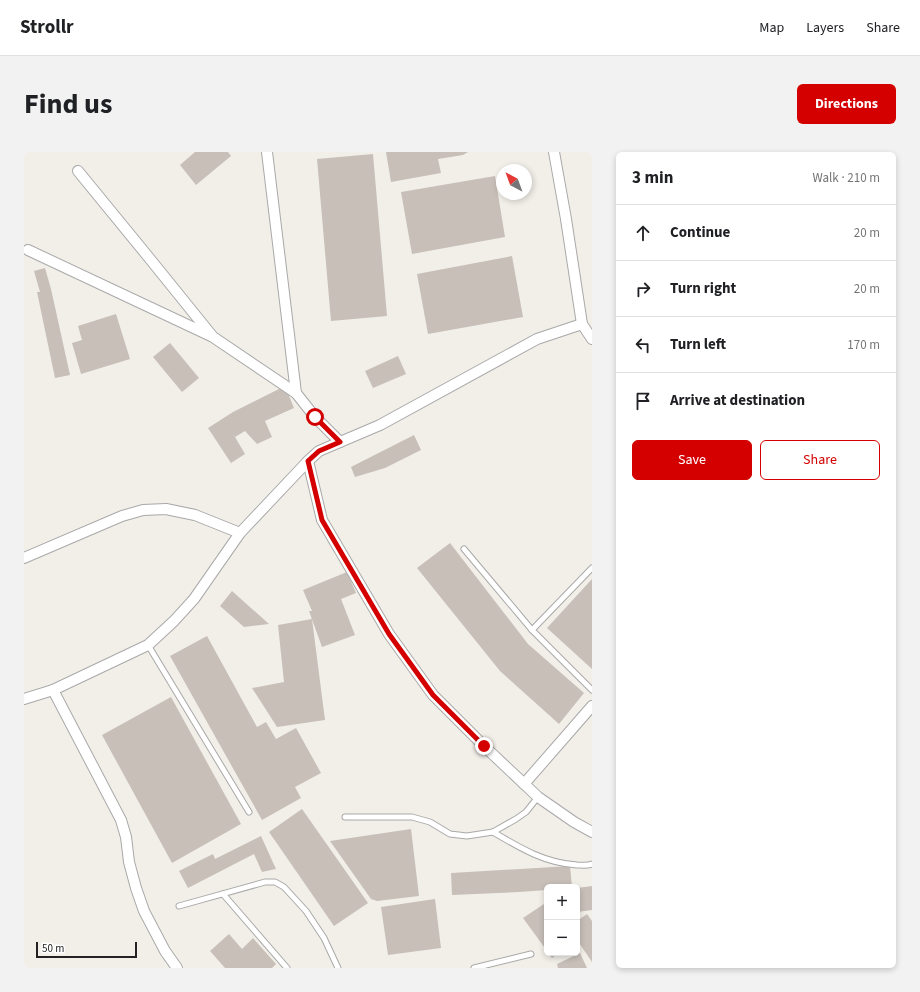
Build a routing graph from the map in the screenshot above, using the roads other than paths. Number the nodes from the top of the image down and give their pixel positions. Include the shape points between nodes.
1 (268, 152) edge
2 (554, 152) edge
3 (78, 171) dead end
4 (28, 250) dead end
5 (582, 324) junction
6 (213, 337) junction
7 (592, 339) edge
8 (296, 393) junction
9 (340, 442) junction
10 (308, 461) junction
11 (240, 533) junction
12 (464, 549) dead end
13 (24, 558) edge
14 (592, 568) edge
15 (532, 630) junction
16 (148, 645) junction
17 (53, 690) junction
18 (592, 690) edge
19 (24, 699) edge
20 (592, 706) edge
21 (524, 784) junction
22 (538, 797) junction
23 (249, 812) dead end
24 (345, 817) dead end
25 (493, 832) junction
26 (592, 832) edge
27 (592, 864) edge
28 (223, 894) junction
29 (179, 906) dead end
30 (531, 954) dead end
31 (177, 968) edge
32 (287, 968) edge
33 (338, 968) edge
34 (474, 968) edge

1 - 8 street
2 - 5 street
3 - 6 street
4 - 6 street
5 - 7 street
5 - 9 street via 537,339 380,425
6 - 8 street
8 - 9 street
9 - 10 street via 319,451
10 - 11 street
10 - 21 street via 322,520 389,634 433,695
11 - 13 street via 195,515 166,509 143,510 122,516
11 - 16 street via 194,599
12 - 15 lane
14 - 15 lane
15 - 18 lane
16 - 17 street
16 - 23 lane
17 - 19 street
17 - 31 street via 121,820 129,862 144,910 165,951
20 - 21 street
21 - 22 street
22 - 25 lane via 516,820
22 - 26 street
24 - 25 lane via 412,817 430,822 450,834 466,836
25 - 27 lane via 527,852 548,860
28 - 29 lane
28 - 32 lane
28 - 33 lane via 264,882 275,882 284,887 306,911 324,938
30 - 34 lane

